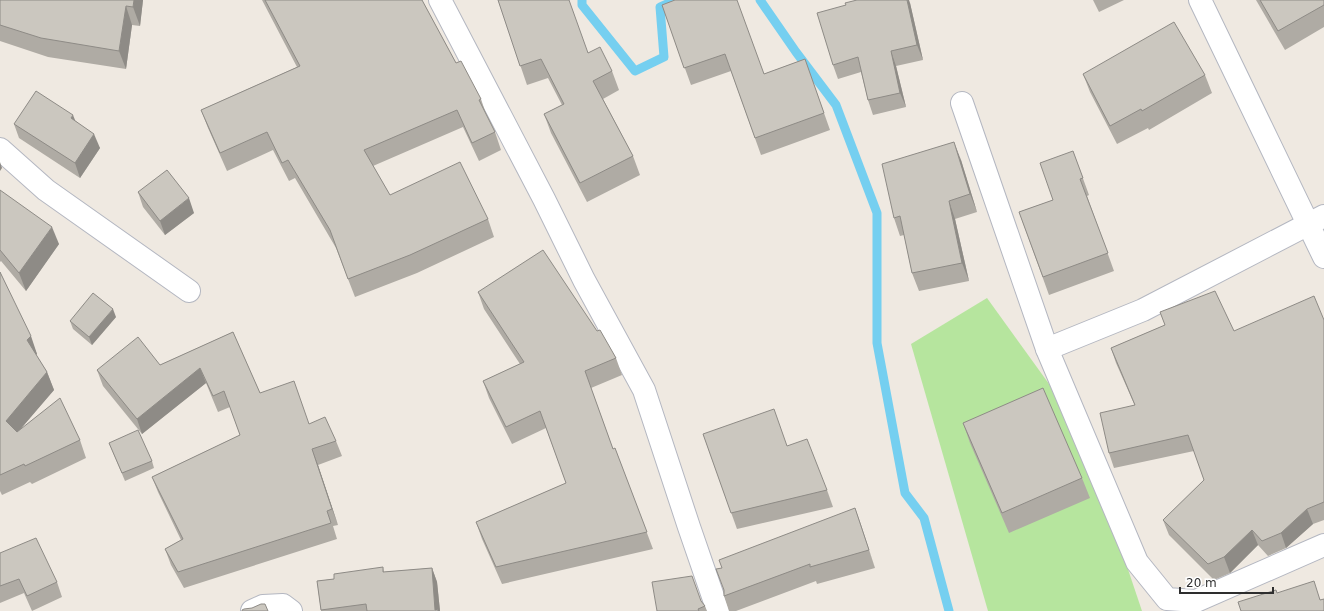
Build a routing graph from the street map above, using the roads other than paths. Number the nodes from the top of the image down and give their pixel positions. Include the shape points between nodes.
1 (440, 0) edge
2 (1200, 0) edge
3 (962, 103) dead end
4 (0, 148) edge
5 (1316, 221) edge
6 (1324, 258) edge
7 (189, 291) dead end
8 (1047, 349) junction
9 (1324, 545) edge
10 (252, 611) edge
11 (291, 611) edge
12 (718, 611) edge

1 - 12 street via 584,280 644,390
2 - 5 street
3 - 8 street
4 - 7 street via 46,190
5 - 6 street
5 - 8 street via 1143,310
8 - 9 street via 1137,562 1168,600 1196,601
10 - 11 street via 262,606 284,605

